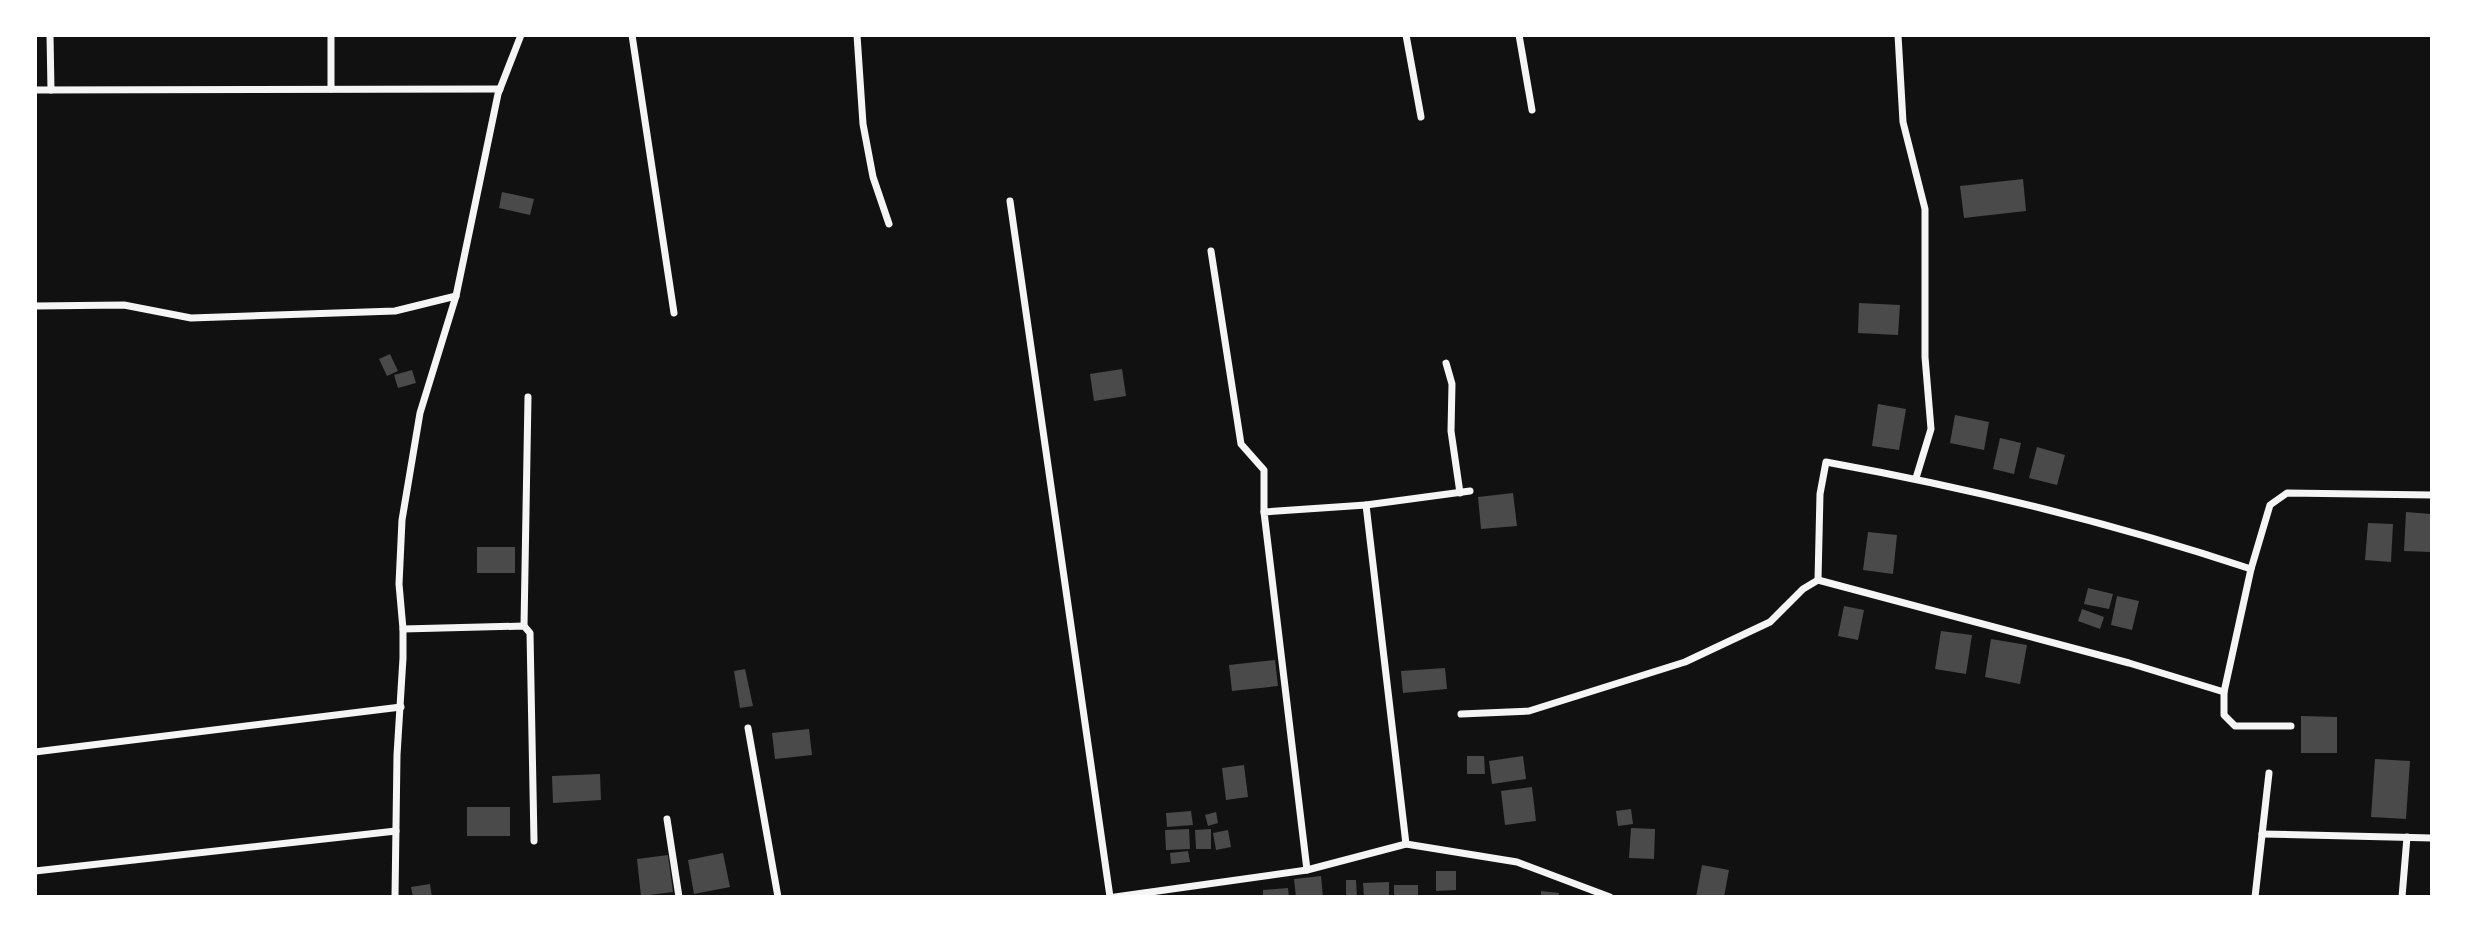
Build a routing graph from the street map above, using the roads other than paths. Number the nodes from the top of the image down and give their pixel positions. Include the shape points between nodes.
1 (50, 35) edge
2 (522, 35) edge
3 (632, 35) edge
4 (857, 35) edge
5 (1406, 35) edge
6 (1519, 35) edge
7 (1898, 35) edge
8 (331, 37) dead end
9 (331, 89) junction
10 (500, 89) junction
11 (35, 90) edge
12 (51, 90) junction
13 (1532, 110) dead end
14 (1421, 117) dead end
15 (1010, 201) dead end
16 (889, 224) dead end
17 (1211, 251) dead end
18 (456, 296) junction
19 (35, 306) edge
20 (674, 313) dead end
21 (1446, 363) dead end
22 (528, 397) dead end
23 (1916, 478) junction
24 (1471, 491) dead end
25 (1460, 493) junction
26 (2432, 495) edge
27 (1366, 505) junction
28 (1264, 512) junction
29 (2251, 569) junction
30 (1818, 580) junction
31 (524, 626) junction
32 (403, 628) junction
33 (2224, 692) junction
34 (401, 706) junction
35 (1461, 714) dead end
36 (2291, 726) dead end
37 (748, 728) dead end
38 (35, 752) edge
39 (2269, 773) dead end
40 (667, 819) dead end
41 (396, 831) junction
42 (2262, 834) junction
43 (2407, 837) junction
44 (2432, 838) edge
45 (534, 841) dead end
46 (1406, 844) junction
47 (1307, 870) junction
48 (35, 871) edge
49 (1591, 888) junction
50 (395, 897) edge
51 (679, 897) edge
52 (779, 897) edge
53 (1112, 897) edge
54 (1591, 897) edge
55 (1610, 897) edge
56 (2255, 897) edge
57 (2402, 897) edge

1 - 12 street
2 - 10 street
3 - 20 street
4 - 16 street via 863,124 873,177
5 - 14 street
6 - 13 street
7 - 23 street via 1903,122 1925,209 1925,357 1931,429
8 - 9 street
9 - 10 street
9 - 12 street
10 - 18 street
11 - 12 street
15 - 53 street
17 - 28 street via 1241,444 1264,470
18 - 19 street via 395,311 191,318 124,305
18 - 32 street via 420,413 402,520
21 - 25 street via 1452,384 1451,431
22 - 31 street
23 - 29 street via 2176,543
23 - 30 street via 1826,462 1820,494
24 - 25 street
25 - 27 street
26 - 29 street via 2287,493 2270,505
27 - 28 street
27 - 46 street
28 - 47 street
29 - 33 street
30 - 33 street
30 - 35 street via 1770,622 1685,662 1529,711
31 - 32 street
31 - 45 street via 530,633
32 - 34 street
33 - 36 street via 2224,715 2235,726
34 - 38 street
34 - 41 street
37 - 52 street
39 - 42 street
40 - 51 street
41 - 48 street
41 - 50 street
42 - 43 street
42 - 56 street
43 - 44 street
43 - 57 street
46 - 47 street
46 - 49 street via 1517,862
47 - 53 street
49 - 54 street
49 - 55 street

